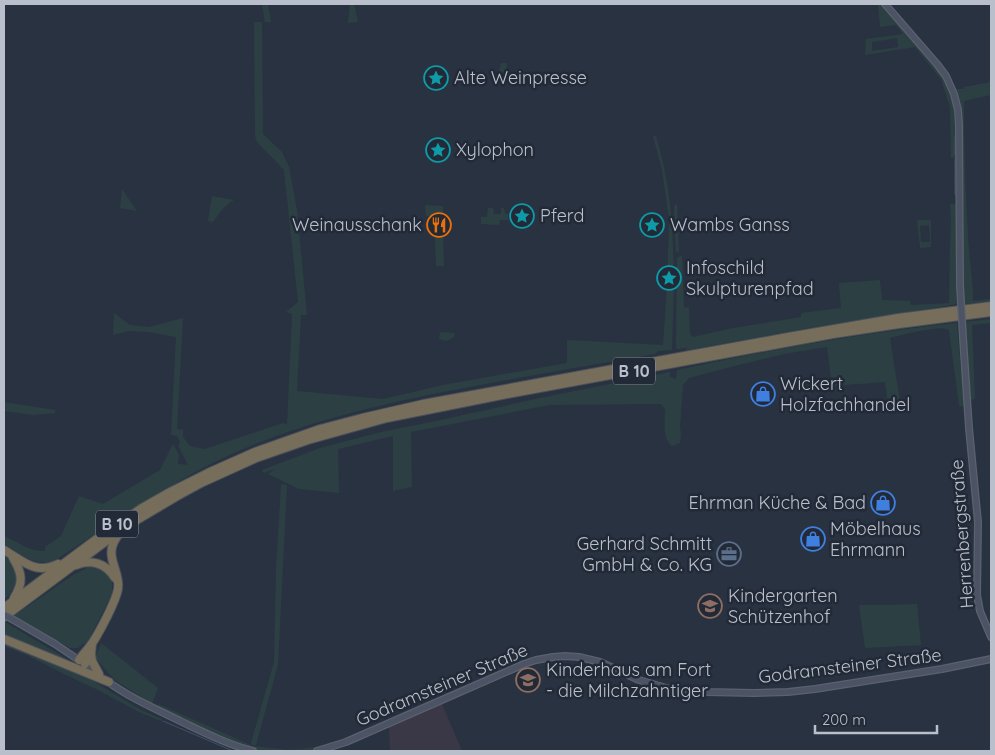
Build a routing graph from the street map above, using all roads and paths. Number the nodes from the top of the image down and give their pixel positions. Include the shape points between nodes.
1 (885, 4) edge
2 (991, 306) edge
3 (991, 312) edge
4 (125, 527) junction
5 (4, 550) edge
6 (12, 556) junction
7 (67, 560) junction
8 (67, 570) junction
9 (118, 584) junction
10 (32, 595) junction
11 (11, 602) junction
12 (4, 609) edge
13 (7, 617) edge
14 (991, 637) edge
15 (4, 639) edge
16 (92, 644) junction
17 (91, 654) junction
18 (991, 659) edge
19 (82, 662) junction
20 (99, 674) junction
21 (109, 682) junction
22 (253, 751) edge
23 (317, 751) edge

1 - 14 street, Herrenbergstraße, bridge via 941,69 950,82 957,106 960,286 978,522 978,598
2 - 7 highway, B 10 via 825,330 383,412 341,423 263,449 210,472 142,508
3 - 4 highway, B 10 via 833,334 354,426 240,465 179,495
4 - 8 highway, B 10
4 - 9 highway via 114,540 112,549 111,558
5 - 6 highway
6 - 7 highway via 38,568
6 - 11 highway via 21,579 19,590
7 - 11 highway, B 10
8 - 9 highway via 80,564 97,563 110,571
8 - 10 highway, B 10
9 - 16 highway via 114,600
10 - 12 highway, B 10
10 - 13 highway, B 10
11 - 12 highway, B 10
13 - 19 street
15 - 21 highway
16 - 17 highway
16 - 19 highway
17 - 19 highway
17 - 20 highway
18 - 23 street, Godramsteiner Straße via 802,691 742,694 670,690 595,660 572,656 548,658 519,666 346,742
19 - 20 street
20 - 21 street
21 - 22 street via 188,725

